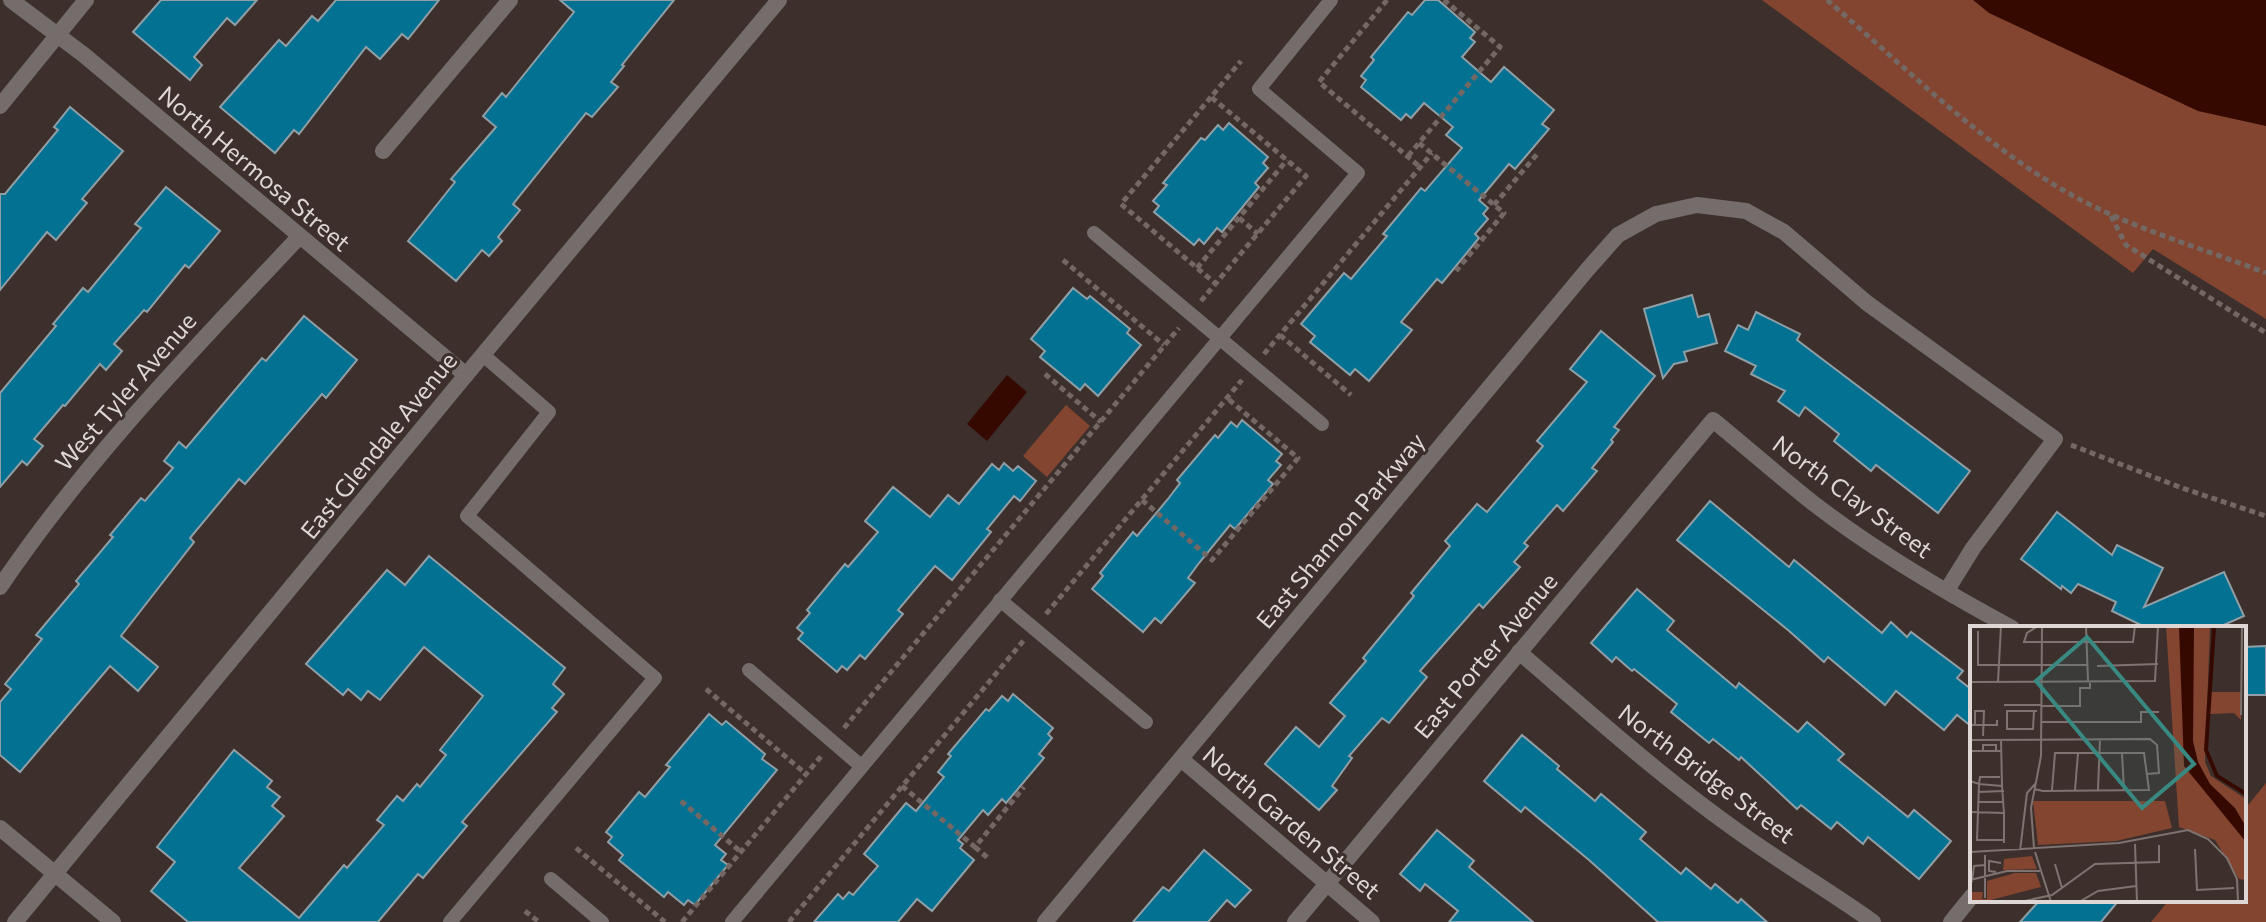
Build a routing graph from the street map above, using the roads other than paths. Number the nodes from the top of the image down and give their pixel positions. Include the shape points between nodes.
1 (11, 0) edge
2 (86, 0) edge
3 (510, 0) edge
4 (779, 0) edge
5 (1331, 0) edge
6 (59, 35) junction
7 (0, 106) edge
8 (383, 151) dead end
9 (1094, 233) dead end
10 (299, 237) junction
11 (1221, 338) junction
12 (483, 355) junction
13 (466, 375) junction
14 (1713, 420) joint
15 (1322, 424) dead end
16 (0, 587) edge
17 (1947, 590) junction
18 (1000, 600) junction
19 (2009, 626) edge
20 (1519, 652) junction
21 (749, 670) dead end
22 (1146, 722) dead end
23 (1181, 759) junction
24 (861, 766) junction
25 (0, 828) edge
26 (56, 874) junction
27 (551, 879) dead end
28 (1328, 882) junction
29 (1970, 898) edge
30 (15, 922) edge
31 (113, 922) edge
32 (450, 922) edge
33 (602, 922) edge
34 (732, 922) edge
35 (1045, 922) edge
36 (1295, 922) edge
37 (1372, 922) edge
38 (1873, 922) edge
39 (1951, 922) edge

1 - 6 street, North Hermosa Street
2 - 6 street
3 - 8 street
4 - 12 street, East Glendale Avenue
5 - 11 lane via 1259,89 1358,173
6 - 7 street
6 - 10 street, North Hermosa Street
9 - 11 lane
10 - 13 street, North Hermosa Street
10 - 16 street, West Tyler Avenue via 135,412
11 - 15 lane
11 - 18 lane
12 - 13 street, East Glendale Avenue
12 - 32 lane via 549,412 467,516 655,678
13 - 26 street, East Glendale Avenue
14 - 17 street, North Clay Street via 1827,513
14 - 20 street, East Porter Avenue
17 - 19 street, North Clay Street
17 - 23 street, East Shannon Parkway via 2055,439 1867,303 1784,232 1746,211 1697,205 1656,214 1618,235
18 - 22 lane
18 - 24 lane
20 - 28 street, East Porter Avenue
20 - 38 street, North Bridge Street via 1692,798
21 - 24 lane
23 - 28 street, North Garden Street
23 - 35 street, East Shannon Parkway
24 - 34 lane
25 - 26 street
26 - 30 street, East Glendale Avenue
26 - 31 street
27 - 33 lane
28 - 36 street, East Porter Avenue
28 - 37 street, North Garden Street
29 - 39 street

